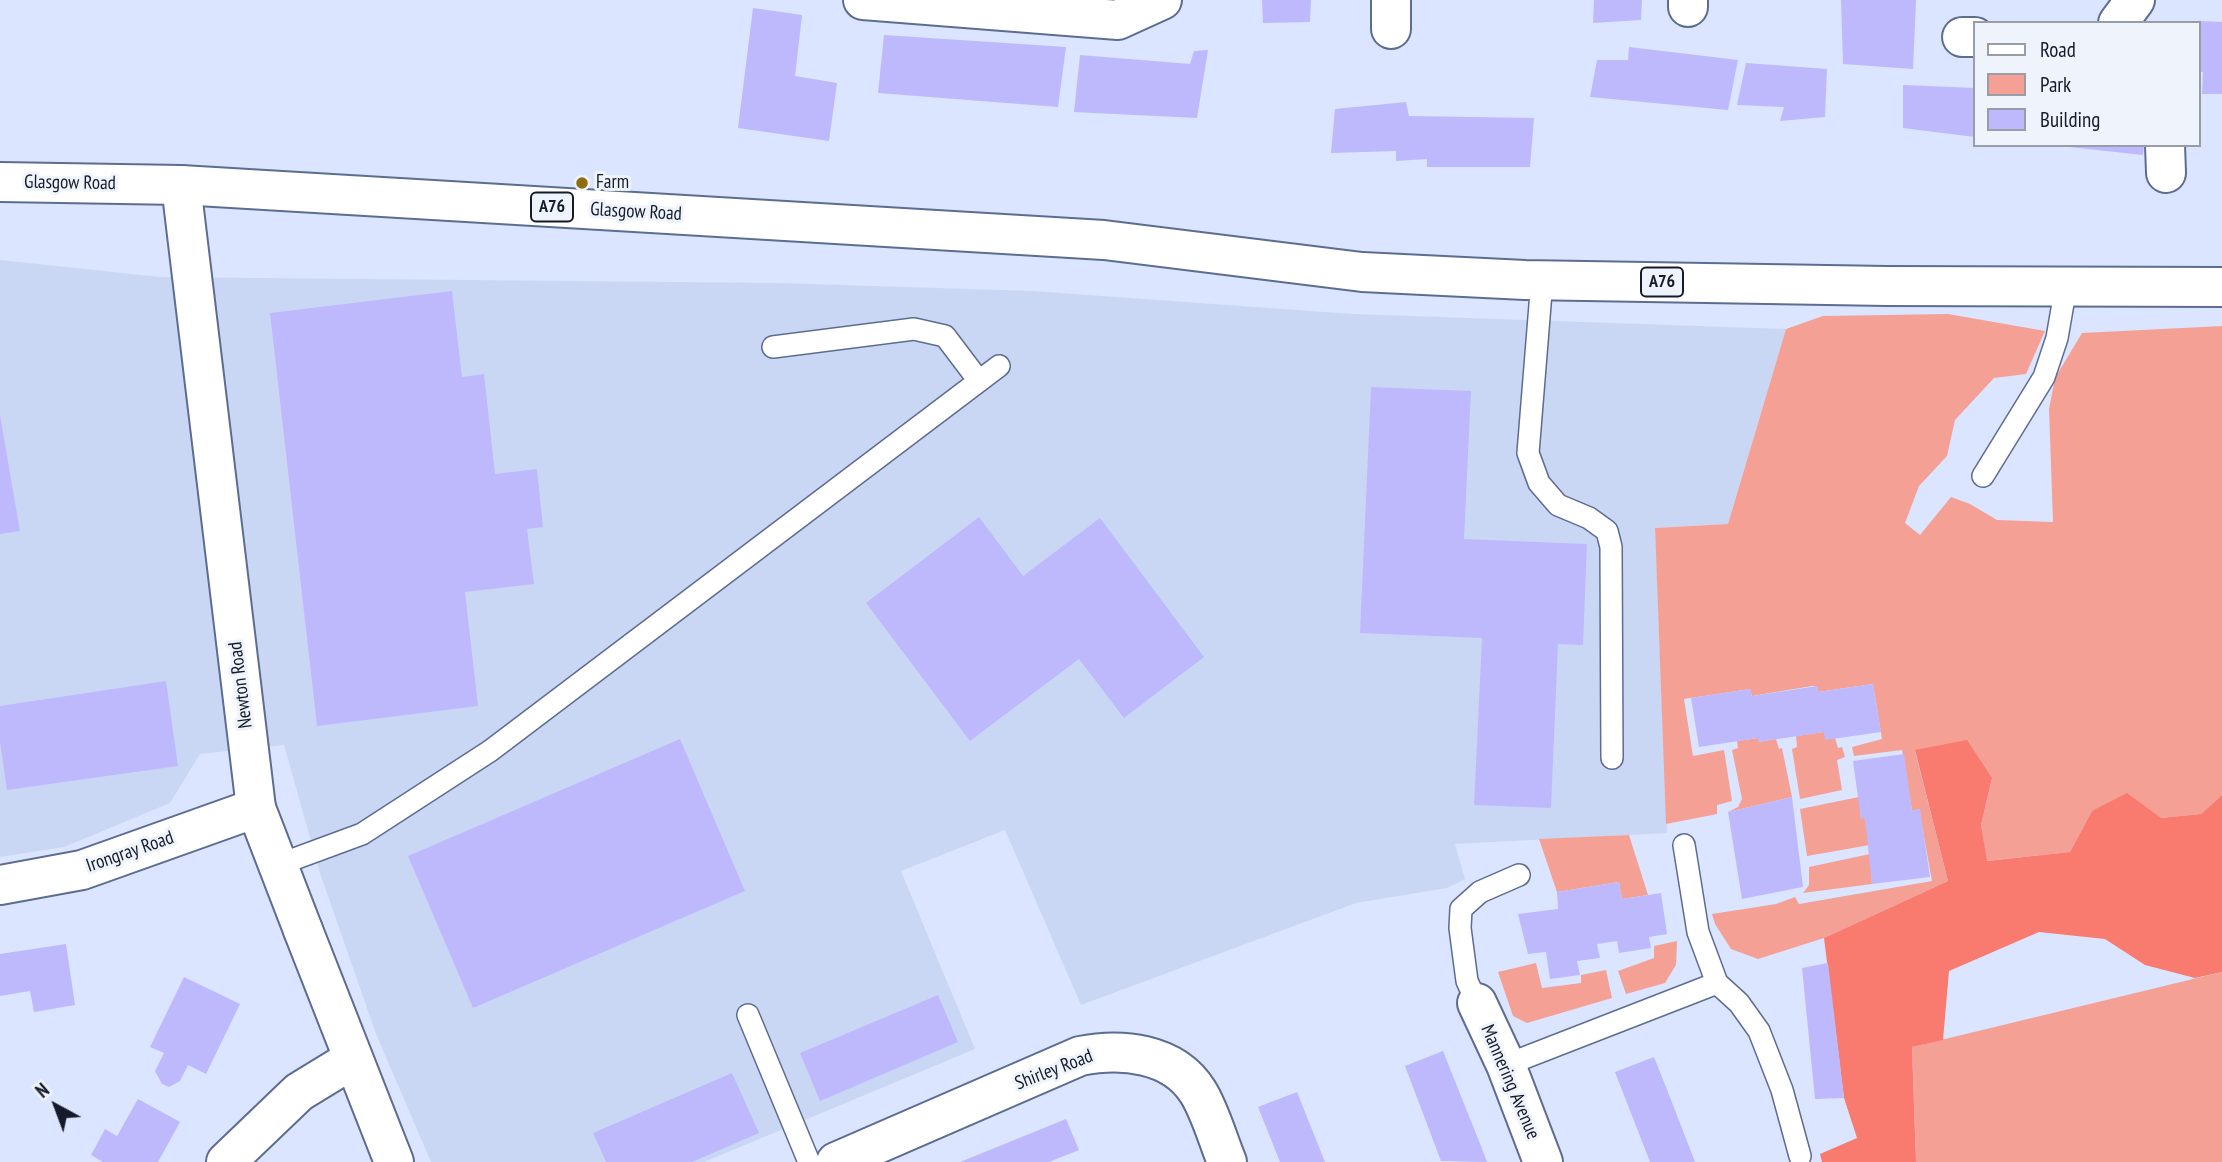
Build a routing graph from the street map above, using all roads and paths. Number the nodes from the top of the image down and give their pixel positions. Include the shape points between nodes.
1 (863, 0) edge
2 (1162, 0) edge
3 (2135, 0) edge
4 (2119, 21) edge
5 (0, 182) edge
6 (181, 185) junction
7 (1542, 280) junction
8 (2066, 286) junction
9 (2222, 287) edge
10 (773, 347) dead end
11 (999, 366) dead end
12 (979, 381) junction
13 (1983, 476) dead end
14 (1612, 758) dead end
15 (256, 808) junction
16 (1684, 845) dead end
17 (278, 865) junction
18 (1519, 875) dead end
19 (0, 885) edge
20 (1717, 983) junction
21 (1477, 1003) joint
22 (748, 1015) dead end
23 (353, 1059) junction
24 (1506, 1065) junction
25 (1800, 1156) dead end
26 (226, 1162) edge
27 (394, 1162) edge
28 (809, 1162) edge
29 (836, 1162) edge
30 (1227, 1162) edge
31 (1543, 1162) edge

1 - 2 main road via 1118,20
3 - 4 main road
5 - 6 main road, Glasgow Road / A76
6 - 7 main road, Glasgow Road / A76 via 1104,240 1362,272
6 - 15 main road, Newton Road
7 - 8 main road, A76
7 - 14 lane via 1528,453 1539,483 1558,505 1607,531 1611,547
8 - 9 main road, A76
8 - 13 lane via 2044,377
10 - 12 lane via 914,329 945,336
11 - 12 lane
12 - 17 lane via 490,751 362,834
15 - 17 main road, Newton Road
15 - 19 main road, Irongray Road via 82,870
16 - 20 lane via 1698,932
17 - 23 main road, Newton Road
18 - 21 lane via 1480,892 1461,909 1466,981
20 - 24 lane
20 - 25 lane via 1759,1031
21 - 24 main road, Mannering Avenue
22 - 28 lane
23 - 26 main road via 299,1092
23 - 27 main road, Newton Road
24 - 31 main road, Mannering Avenue
29 - 30 main road, Shirley Road via 1080,1056 1121,1051 1141,1054 1181,1073 1198,1091

